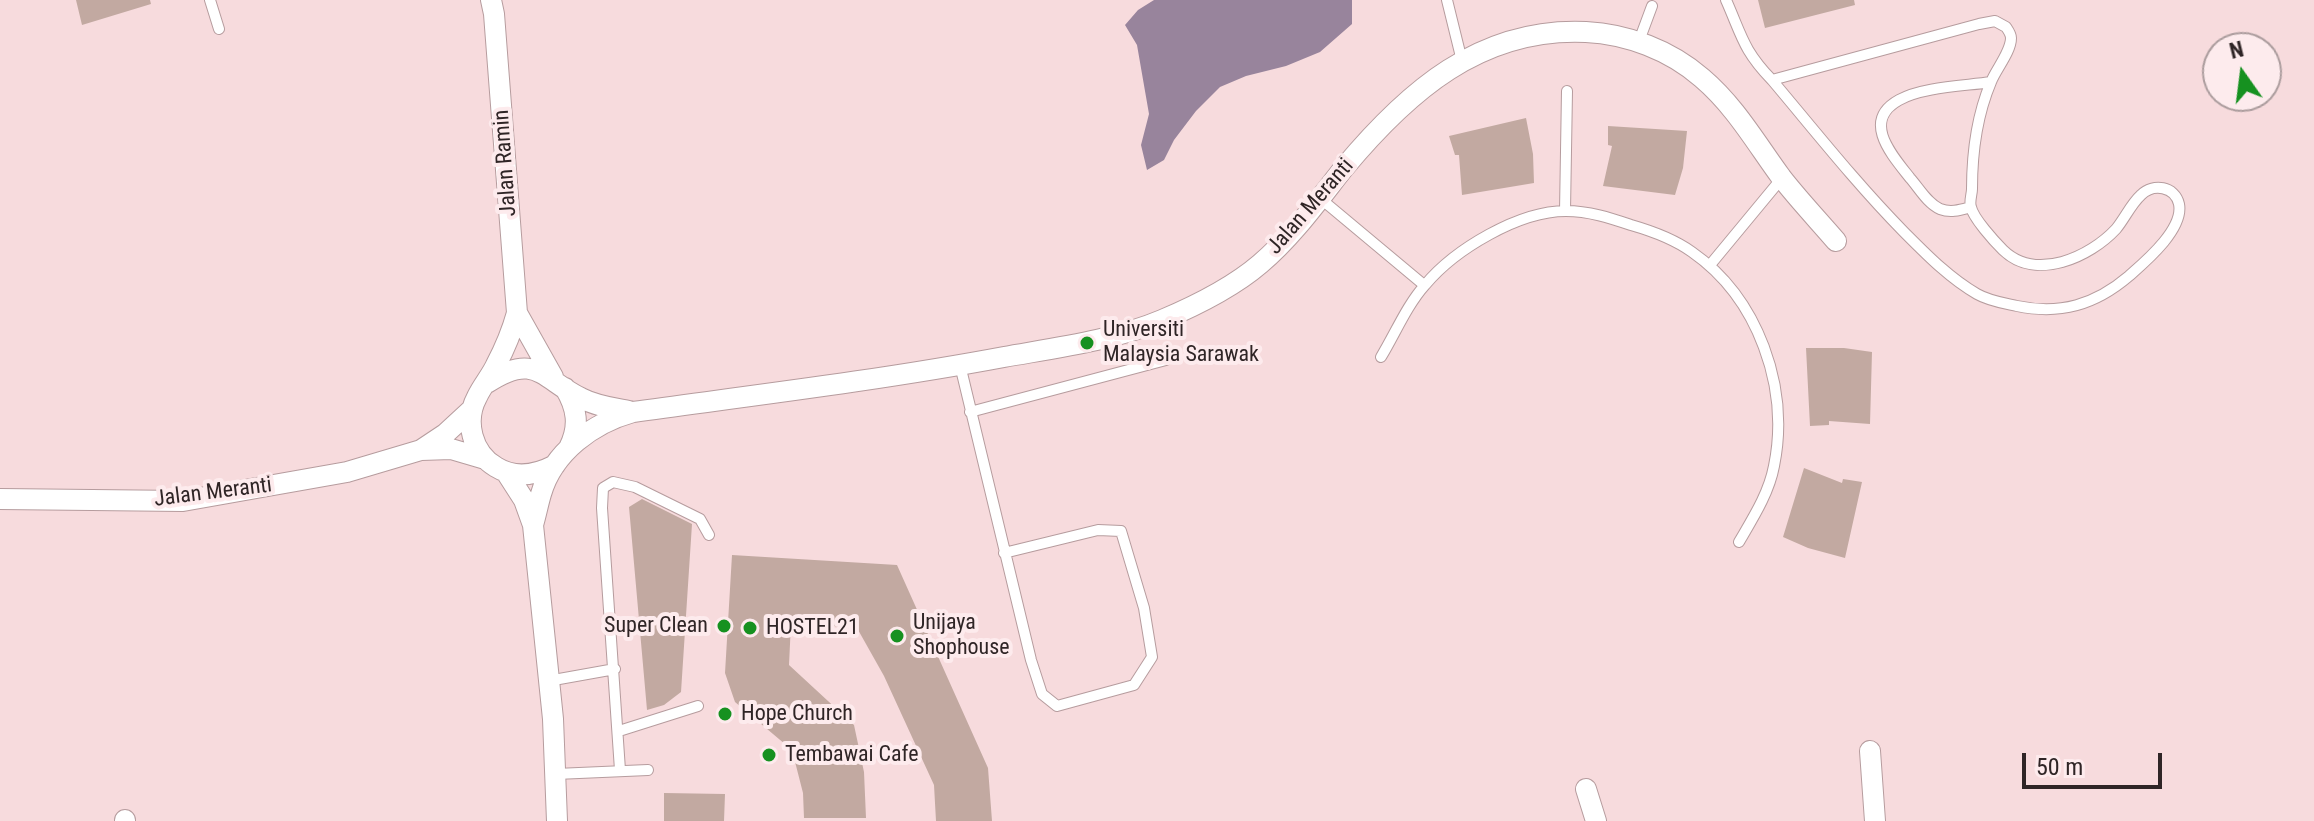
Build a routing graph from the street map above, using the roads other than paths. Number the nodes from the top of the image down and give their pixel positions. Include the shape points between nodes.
1 (210, 0) edge
2 (1447, 0) edge
3 (1726, 0) edge
4 (494, 5) edge
5 (1652, 6) dead end
6 (219, 29) dead end
7 (1639, 41) junction
8 (1462, 61) junction
9 (1772, 80) junction
10 (1991, 82) junction
11 (1567, 91) dead end
12 (1782, 178) junction
13 (1321, 199) junction
14 (1971, 207) junction
15 (1565, 211) junction
16 (1836, 241) dead end
17 (1710, 265) junction
18 (1424, 285) junction
19 (517, 313) junction
20 (1381, 357) dead end
21 (1166, 360) dead end
22 (960, 365) junction
23 (487, 383) junction
24 (559, 383) junction
25 (471, 410) junction
26 (633, 412) junction
27 (970, 412) junction
28 (421, 450) junction
29 (561, 458) junction
30 (485, 459) junction
31 (506, 472) junction
32 (0, 499) edge
33 (533, 525) junction
34 (709, 535) dead end
35 (1739, 542) dead end
36 (1004, 553) junction
37 (615, 669) junction
38 (547, 673) junction
39 (698, 706) dead end
40 (619, 731) junction
41 (1870, 751) dead end
42 (620, 770) junction
43 (648, 770) dead end
44 (556, 774) junction
45 (1586, 789) dead end
46 (557, 821) edge
47 (1596, 821) edge
48 (1875, 821) edge

1 - 6 lane
2 - 8 lane
3 - 9 lane via 1744,45
4 - 19 street, Jalan Ramin
5 - 7 lane
7 - 8 street, Jalan Meranti via 1593,33 1541,33
7 - 12 street, Jalan Meranti via 1700,76 1733,109
8 - 13 street, Jalan Meranti via 1398,109
9 - 10 lane via 1995,21 2011,37
9 - 14 lane via 1913,242 1951,275 1994,301 2048,311 2096,298 2122,282 2163,243 2180,206 2168,189 2150,189 2093,248 2056,264 2037,265 2008,256
10 - 14 lane via 1975,145
10 - 14 lane via 1913,94 1885,111 1882,120 1889,151 1928,200 1944,210
11 - 15 lane
12 - 16 street, Jalan Meranti
12 - 17 lane
13 - 18 lane
13 - 22 street, Jalan Meranti via 1257,267 1159,321
15 - 17 lane via 1654,232
15 - 18 lane via 1503,227 1462,252
17 - 35 lane via 1736,295 1762,341 1779,412 1774,468
18 - 20 lane
19 - 23 street
19 - 24 street
21 - 27 lane
22 - 26 street, Jalan Meranti
22 - 27 lane
23 - 24 street via 519,369 537,370
23 - 25 street
24 - 26 street via 595,404
24 - 29 street via 577,420 575,437
25 - 28 street
25 - 30 street via 470,428
26 - 29 street via 599,424
27 - 36 lane
28 - 30 street via 451,449
28 - 32 street, Jalan Meranti via 347,472 183,501
29 - 31 street via 531,474
29 - 33 street via 541,493
30 - 31 street
31 - 33 street
33 - 38 street
34 - 37 lane via 700,519 635,487 613,482 603,488
36 - 36 lane via 1042,694 1057,706 1134,685 1152,657 1121,531 1098,530
37 - 38 lane
37 - 40 lane
38 - 44 street
39 - 40 lane
40 - 42 lane
41 - 48 street
42 - 43 lane
42 - 44 lane
44 - 46 street
45 - 47 street

